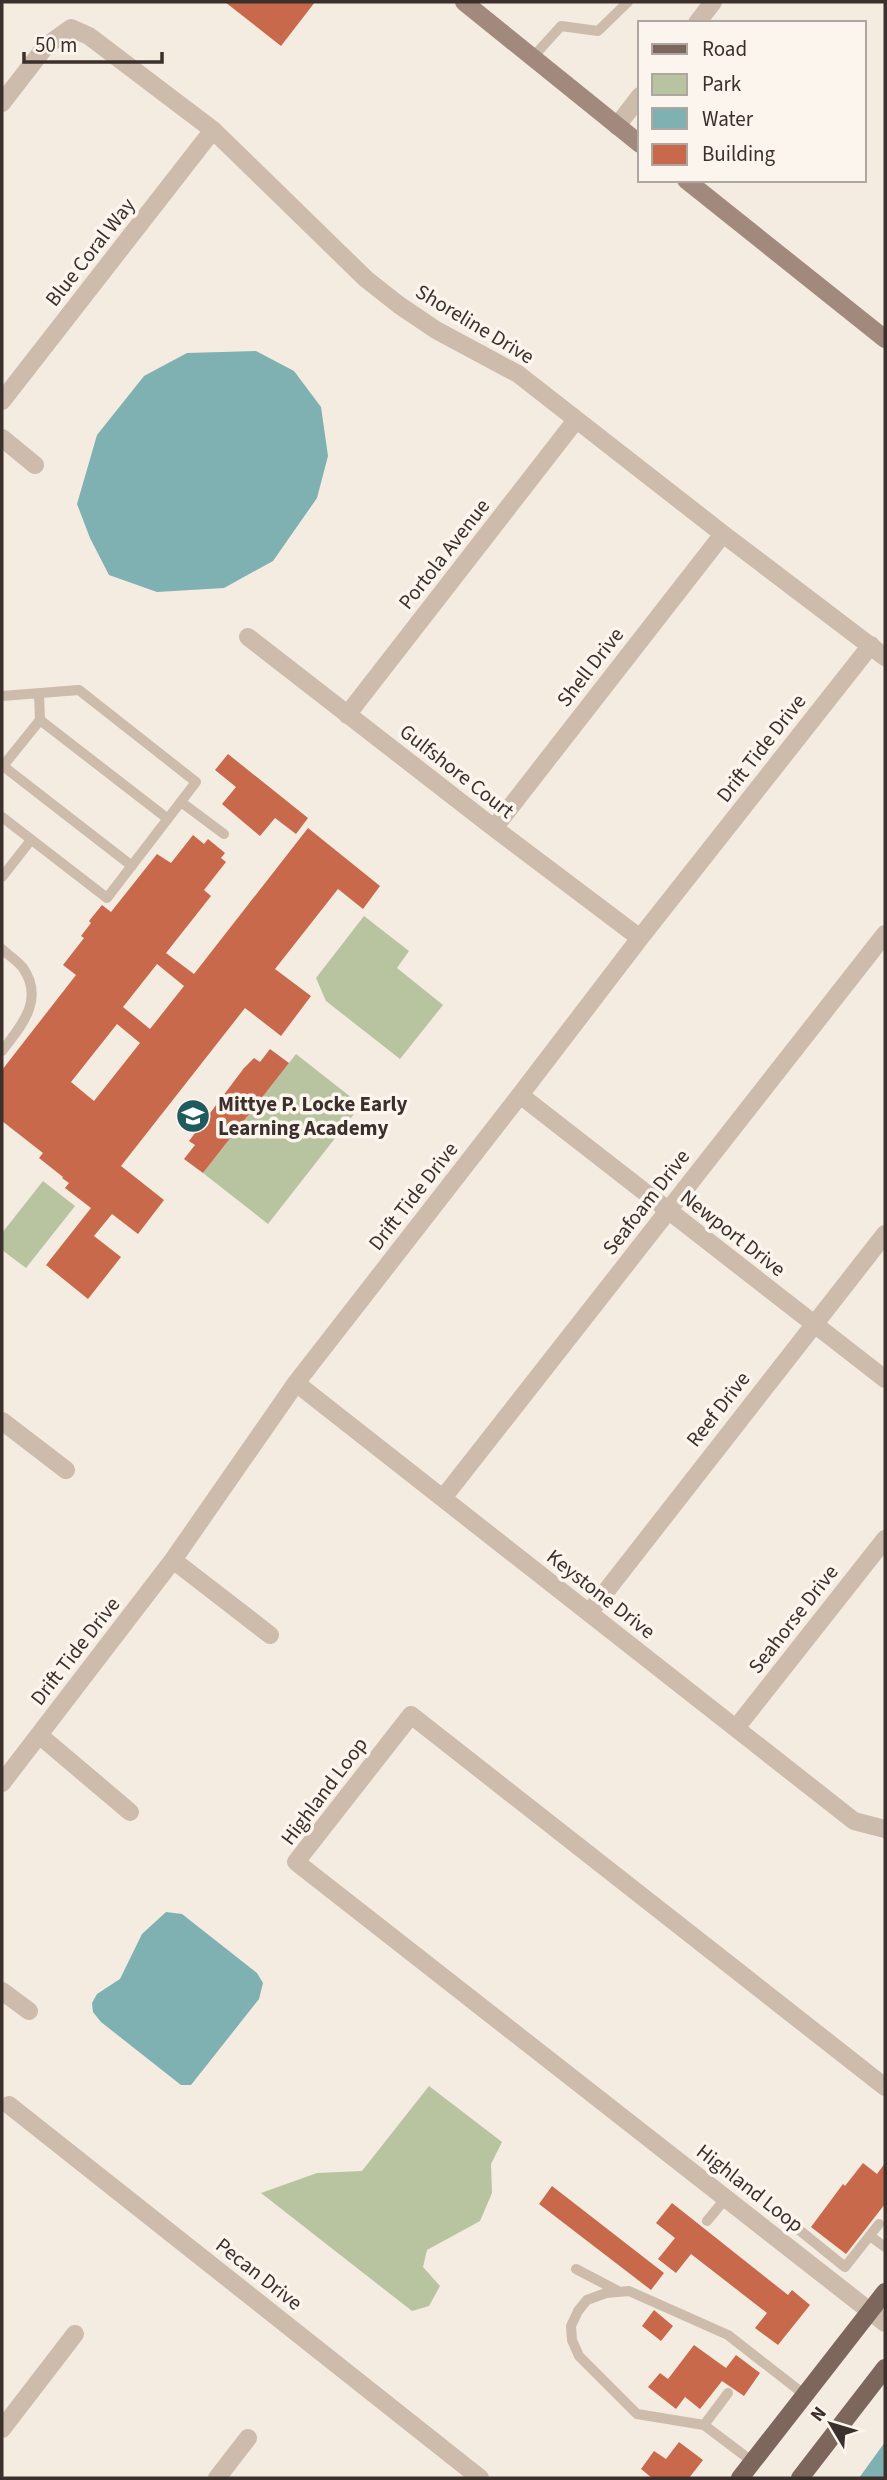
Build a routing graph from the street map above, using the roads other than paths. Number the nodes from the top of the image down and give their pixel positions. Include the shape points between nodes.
1 (464, 2) edge
2 (628, 2) edge
3 (713, 2) edge
4 (699, 21) edge
5 (533, 57) junction
6 (638, 99) edge
7 (2, 103) edge
8 (617, 126) junction
9 (213, 130) junction
10 (638, 142) edge
11 (688, 182) edge
12 (885, 339) edge
13 (2, 401) edge
14 (576, 420) junction
15 (2, 439) edge
16 (36, 465) dead end
17 (723, 534) junction
18 (248, 637) dead end
19 (871, 645) junction
20 (885, 657) edge
21 (40, 694) junction
22 (2, 696) edge
23 (347, 715) junction
24 (40, 720) junction
25 (181, 802) junction
26 (2, 817) edge
27 (168, 819) junction
28 (494, 828) junction
29 (224, 835) dead end
30 (31, 840) junction
31 (132, 866) junction
32 (2, 877) edge
33 (885, 934) edge
34 (640, 938) junction
35 (2, 950) edge
36 (2, 1051) edge
37 (520, 1095) junction
38 (668, 1211) junction
39 (885, 1234) edge
40 (813, 1324) junction
41 (885, 1379) edge
42 (296, 1383) junction
43 (2, 1422) edge
44 (66, 1470) dead end
45 (443, 1498) junction
46 (885, 1539) edge
47 (173, 1560) junction
48 (589, 1612) junction
49 (270, 1635) dead end
50 (736, 1728) junction
51 (39, 1735) junction
52 (2, 1783) edge
53 (130, 1812) dead end
54 (885, 1830) edge
55 (2, 1991) edge
56 (29, 2011) dead end
57 (885, 2087) edge
58 (9, 2105) dead end
59 (726, 2198) junction
60 (707, 2221) dead end
61 (879, 2224) dead end
62 (797, 2229) dead end
63 (870, 2235) junction
64 (820, 2247) junction
65 (885, 2247) edge
66 (807, 2262) junction
67 (576, 2269) dead end
68 (619, 2291) junction
69 (885, 2292) edge
70 (870, 2311) junction
71 (885, 2323) edge
72 (75, 2334) dead end
73 (885, 2368) edge
74 (728, 2393) dead end
75 (805, 2395) junction
76 (704, 2424) junction
77 (2, 2429) edge
78 (248, 2438) dead end
79 (753, 2462) junction
80 (217, 2478) edge
81 (480, 2478) edge
82 (740, 2478) edge
83 (800, 2478) edge

1 - 5 main road
2 - 5 lane via 598,31 561,26
3 - 4 street
5 - 8 main road
6 - 8 street
7 - 9 street, Shoreline Drive via 46,46 71,28 89,36
8 - 10 main road
9 - 13 street, Blue Coral Way
9 - 14 street, Shoreline Drive via 366,279 436,330 518,374
11 - 12 main road
14 - 17 street, Shoreline Drive
14 - 23 street, Portola Avenue
15 - 16 street
17 - 19 street, Shoreline Drive
17 - 28 street, Shell Drive
18 - 23 street, Gulfshore Court
19 - 20 street, Shoreline Drive
19 - 34 street, Drift Tide Drive
21 - 22 lane
21 - 24 lane
21 - 25 lane via 79,691 196,782
23 - 28 street, Gulfshore Court
24 - 27 lane
24 - 31 lane via 3,766
25 - 27 lane
25 - 29 lane
26 - 30 lane
27 - 31 lane
28 - 34 street, Gulfshore Court
30 - 31 lane via 107,898
30 - 32 lane
33 - 38 street, Seafoam Drive
34 - 37 street, Drift Tide Drive
35 - 36 lane via 22,967 32,1004
37 - 38 street, Newport Drive
37 - 42 street, Drift Tide Drive
38 - 40 street, Newport Drive
38 - 45 street, Seafoam Drive
39 - 40 street, Reef Drive
40 - 41 street, Newport Drive
40 - 48 street, Reef Drive
42 - 45 street, Keystone Drive
42 - 47 street, Drift Tide Drive
43 - 44 street
45 - 48 street, Keystone Drive
46 - 50 street, Seahorse Drive
47 - 49 street
47 - 51 street, Drift Tide Drive
48 - 50 street, Keystone Drive
50 - 54 street, Keystone Drive via 854,1821
51 - 52 street, Drift Tide Drive
51 - 53 street
55 - 56 street
57 - 59 street, Highland Loop via 411,1715 296,1862
58 - 81 street, Pecan Drive
59 - 60 lane
59 - 66 street, Highland Loop
61 - 63 lane
62 - 64 lane
63 - 64 lane via 845,2267
63 - 65 lane
64 - 66 lane
66 - 70 street, Highland Loop
67 - 68 lane
68 - 75 lane via 629,2291 728,2335
68 - 76 lane via 587,2300 578,2311 571,2326 579,2356 637,2414
69 - 70 main road
70 - 71 street, Highland Loop
70 - 75 main road
72 - 77 street
73 - 83 main road
74 - 76 lane
75 - 79 main road
76 - 79 lane
78 - 80 street
79 - 82 main road

